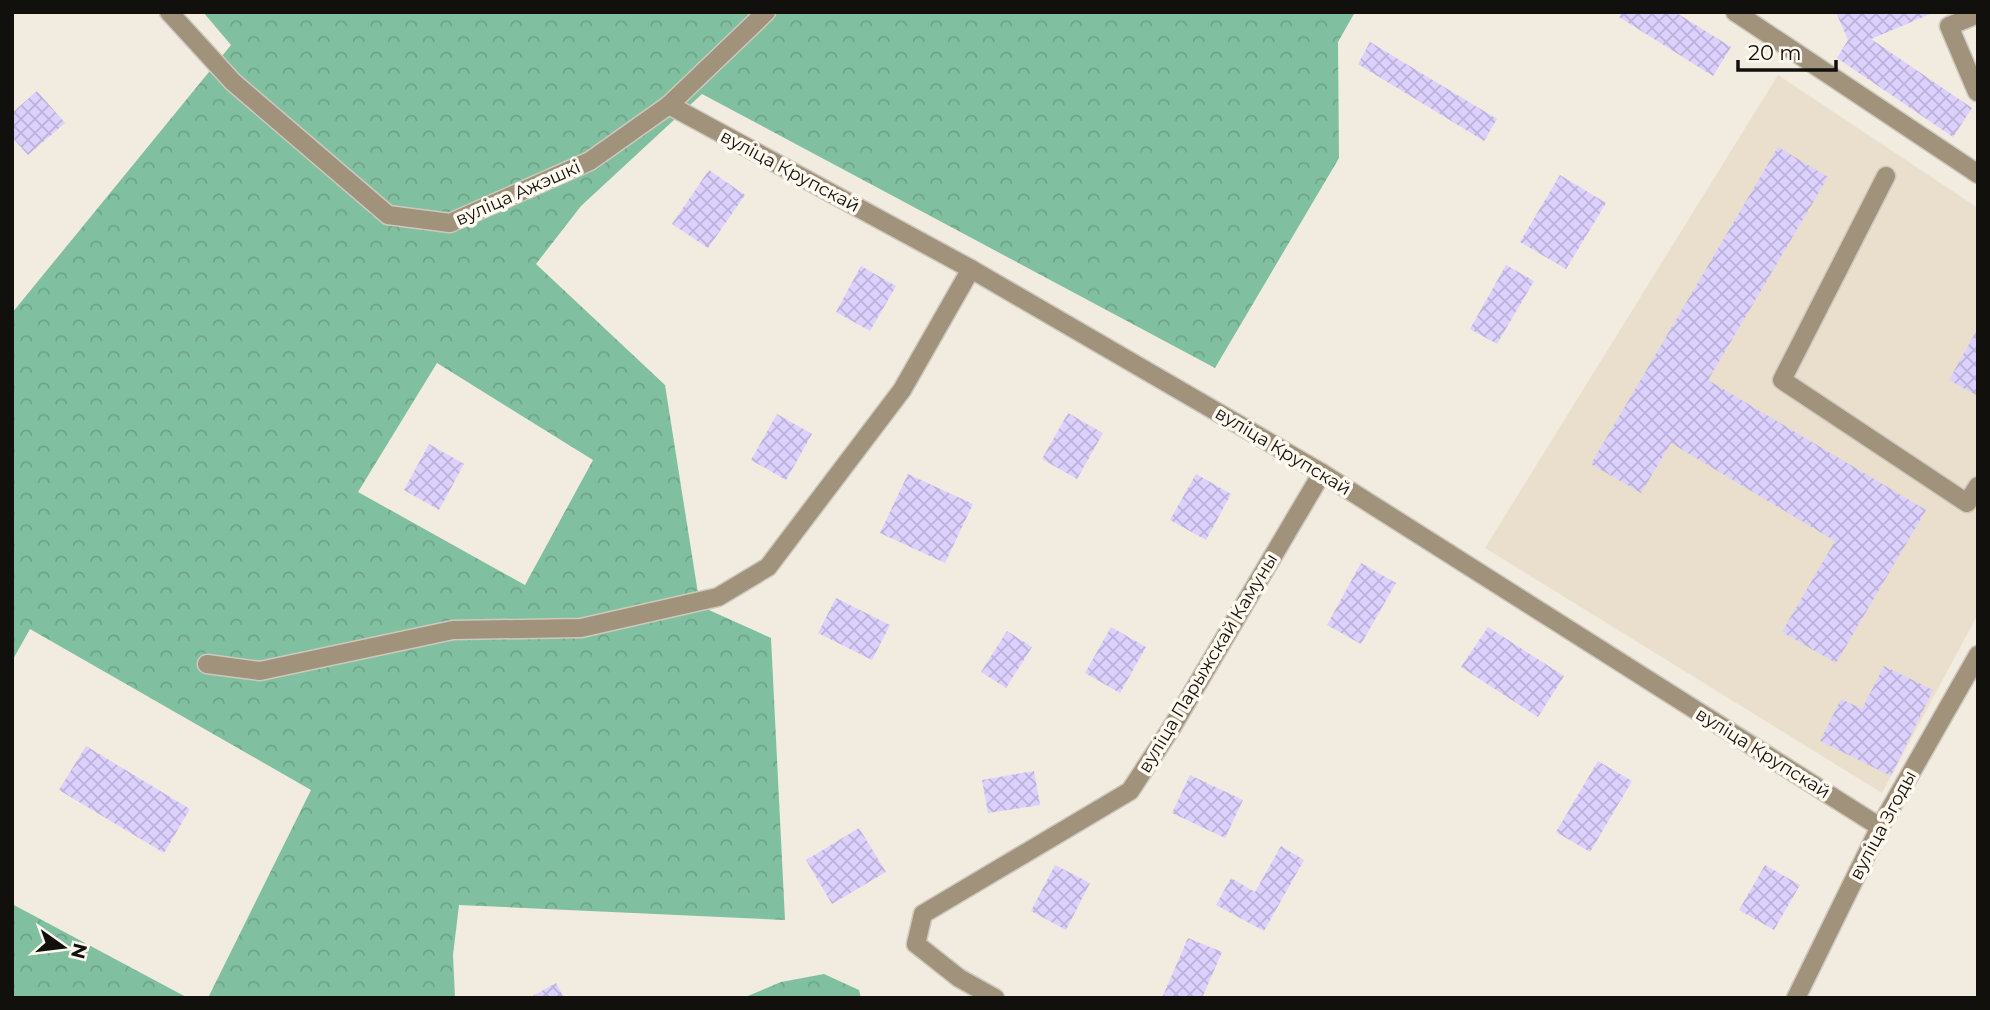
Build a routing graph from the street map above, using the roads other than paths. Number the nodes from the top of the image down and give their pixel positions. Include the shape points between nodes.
1 (169, 12) edge
2 (766, 12) edge
3 (1735, 12) edge
4 (1978, 14) edge
5 (1977, 92) edge
6 (669, 106) junction
7 (1978, 174) edge
8 (1886, 176) dead end
9 (971, 269) junction
10 (1322, 473) junction
11 (1978, 486) edge
12 (1978, 655) edge
13 (207, 664) dead end
14 (1880, 827) junction
15 (995, 998) edge
16 (1796, 998) edge

1 - 6 street, вуліца Ажэшкі via 233,82 388,215 450,223 590,161
2 - 6 street, вуліца Ажэшкі
3 - 7 street
4 - 5 street via 1949,26
6 - 9 street, вуліца Крупскай
8 - 11 street via 1782,380 1967,503
9 - 10 street, вуліца Крупскай
9 - 13 street via 902,390 768,567 718,597 581,628 453,630 260,671
10 - 14 street, вуліца Крупскай
10 - 15 street, вуліца Парыжскай Камуны via 1130,791 923,914 916,944 959,978
12 - 14 street, вуліца Згоды
14 - 16 street, вуліца Згоды

